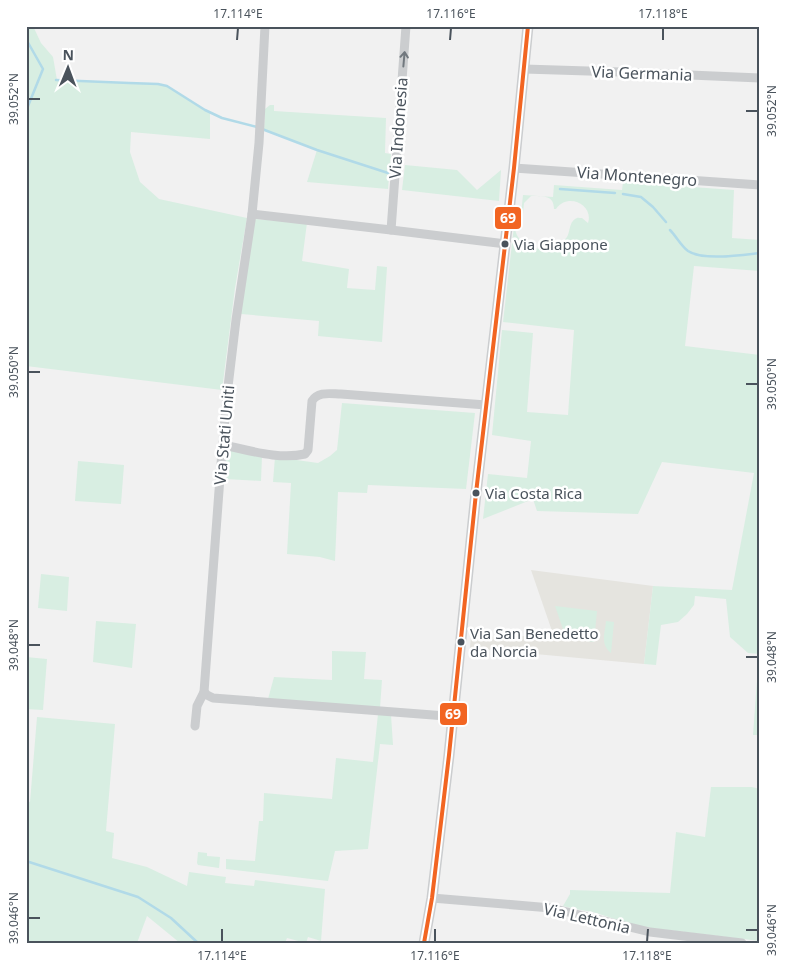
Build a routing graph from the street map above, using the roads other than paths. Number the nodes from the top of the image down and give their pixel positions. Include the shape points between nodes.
1 (265, 26) edge
2 (406, 26) edge
3 (528, 26) edge
4 (524, 70) junction
5 (760, 78) edge
6 (514, 168) junction
7 (760, 185) edge
8 (252, 214) junction
9 (390, 230) junction
10 (506, 244) junction
11 (486, 405) junction
12 (223, 445) junction
13 (204, 692) junction
14 (214, 698) junction
15 (197, 706) junction
16 (452, 718) junction
17 (195, 726) dead end
18 (432, 898) junction
19 (424, 943) edge
20 (742, 943) edge

1 - 8 street, Via Stati Uniti
9 -> 2 street, Via Indonesia
3 - 4 street
4 - 5 street, Via Germania
4 - 6 street
6 - 7 street, Via Montenegro
6 - 10 street
8 - 9 street
8 - 12 street, Via Stati Uniti via 236,320
9 - 10 street
10 - 11 street
11 - 12 street via 319,394 312,400 305,454 277,455
11 - 16 street
12 - 13 street, Via Stati Uniti
13 - 14 street
13 - 15 street, Via Stati Uniti
14 - 15 street
14 - 16 street
15 - 17 street, Via Stati Uniti
16 - 18 street
18 - 19 street
18 - 20 street, Via Lettonia via 551,908 650,932

